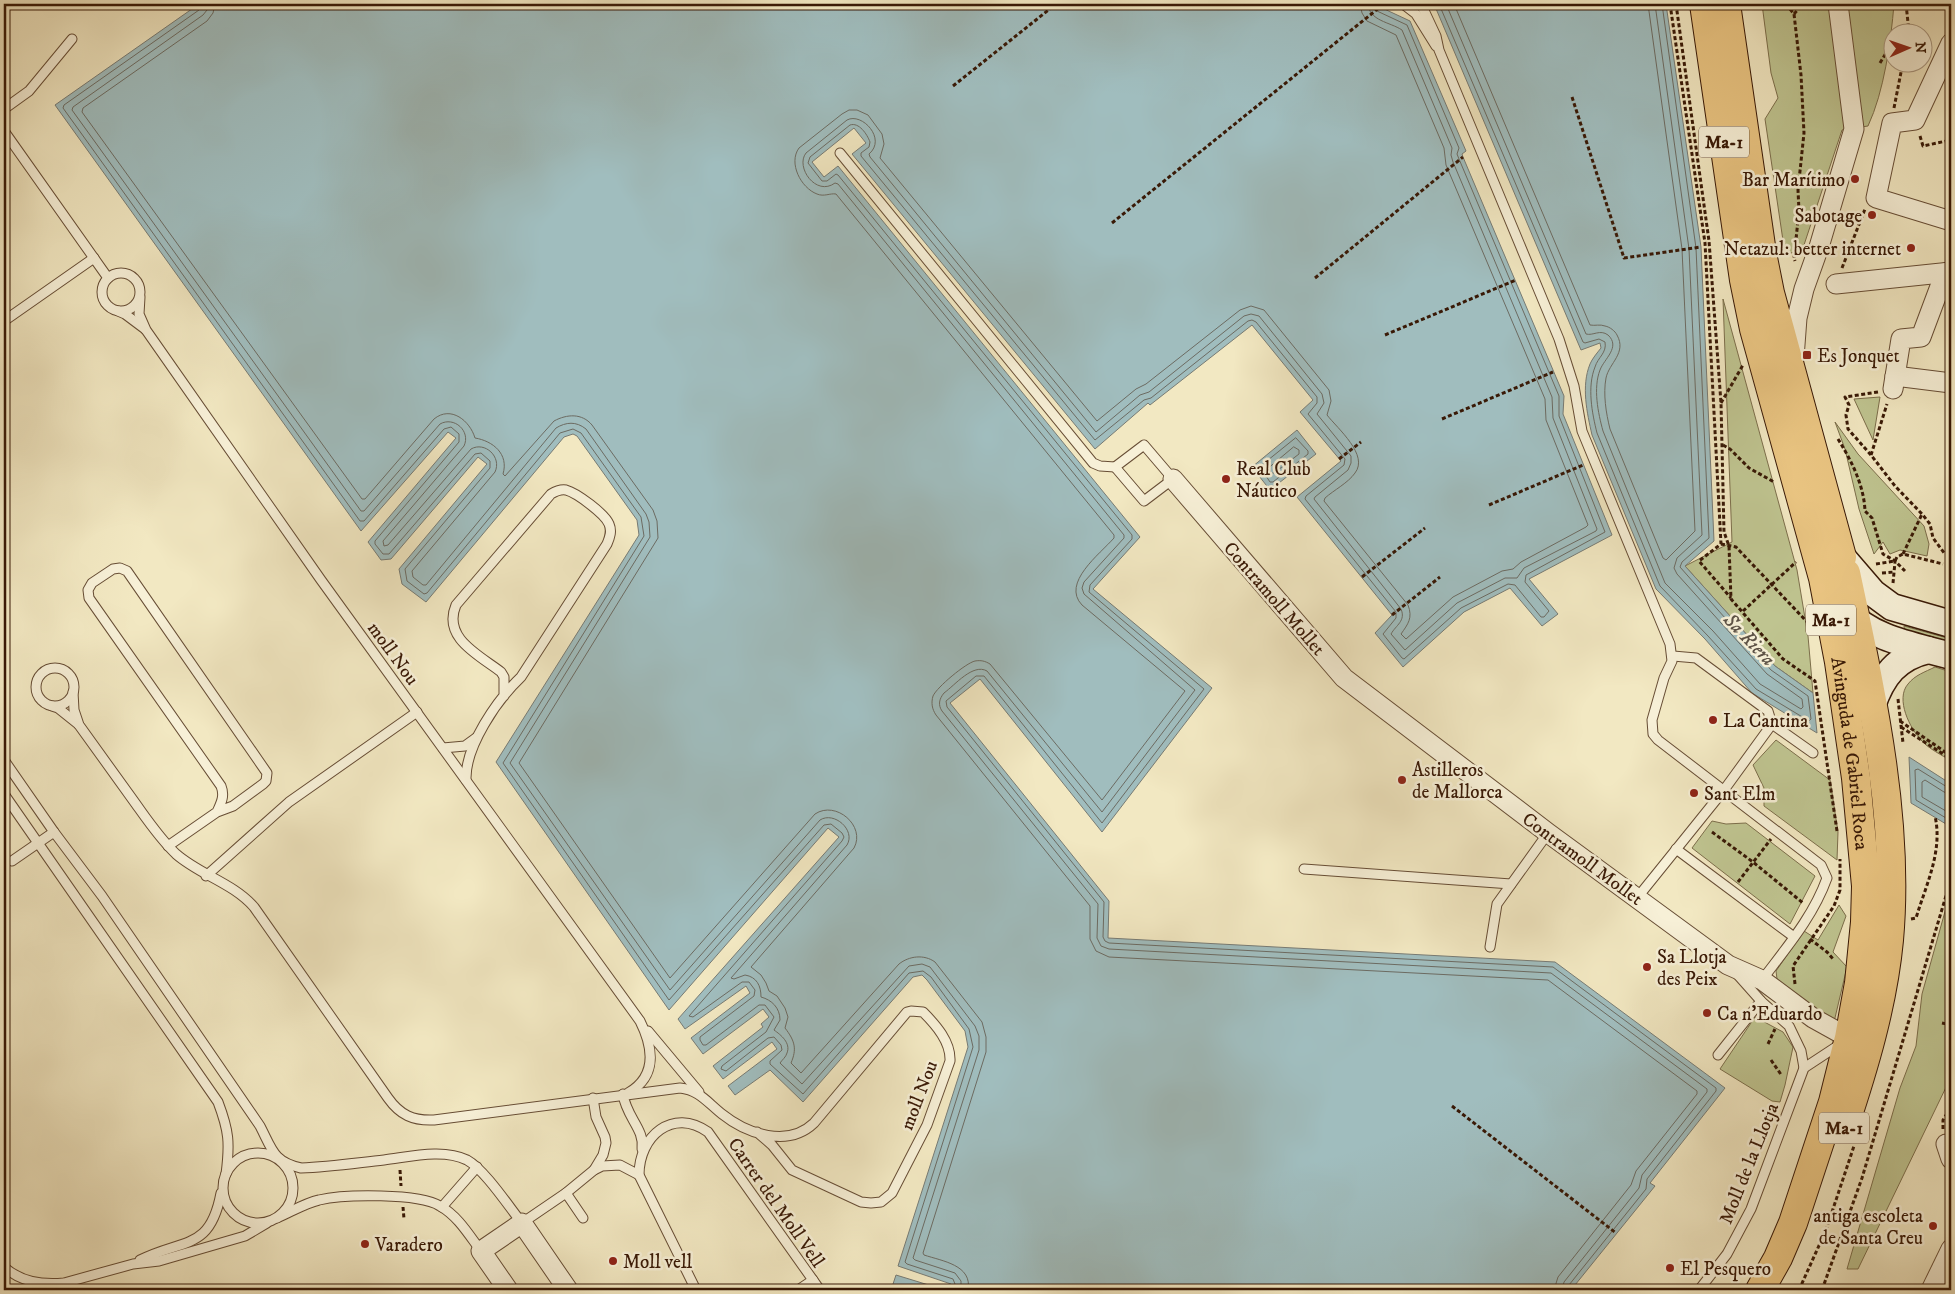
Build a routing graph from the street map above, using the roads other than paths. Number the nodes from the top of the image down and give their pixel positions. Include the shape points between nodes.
1 (1403, 4) edge
2 (1421, 4) edge
3 (1704, 4) edge
4 (1726, 4) edge
5 (1838, 4) edge
6 (72, 39) dead end
7 (1951, 43) edge
8 (1439, 50) junction
9 (4, 108) edge
10 (4, 132) edge
11 (840, 153) dead end
12 (1951, 221) edge
13 (94, 258) junction
14 (1948, 273) edge
15 (108, 278) junction
16 (1839, 284) road end
17 (140, 297) junction
18 (116, 310) junction
19 (4, 321) edge
20 (146, 330) junction
21 (1951, 383) edge
22 (1794, 384) junction
23 (1115, 467) junction
24 (1174, 479) junction
25 (1837, 570) junction
26 (1892, 607) junction
27 (1857, 622) junction
28 (1951, 624) edge
29 (1940, 653) edge
30 (1673, 656) junction
31 (1839, 662) junction
32 (73, 692) junction
33 (504, 696) junction
34 (50, 705) junction
35 (1872, 706) junction
36 (417, 712) junction
37 (1772, 724) junction
38 (79, 725) junction
39 (476, 738) junction
40 (443, 748) junction
41 (1813, 753) dead end
42 (4, 760) edge
43 (466, 780) junction
44 (1724, 790) junction
45 (4, 794) edge
46 (217, 812) junction
47 (54, 832) junction
48 (1548, 833) junction
49 (38, 844) junction
50 (168, 846) junction
51 (1676, 849) junction
52 (12, 861) dead end
53 (1304, 870) dead end
54 (206, 876) junction
55 (1511, 884) junction
56 (1637, 898) junction
57 (1794, 937) junction
58 (1490, 948) dead end
59 (1728, 965) junction
60 (1762, 980) junction
61 (1761, 1001) junction
62 (640, 1021) junction
63 (1861, 1034) junction
64 (1718, 1055) dead end
65 (1804, 1068) junction
66 (623, 1094) junction
67 (700, 1094) junction
68 (593, 1098) junction
69 (757, 1132) junction
70 (641, 1156) junction
71 (276, 1158) junction
72 (477, 1168) junction
73 (594, 1170) junction
74 (226, 1174) junction
75 (639, 1175) junction
76 (222, 1185) junction
77 (566, 1193) junction
78 (442, 1207) junction
79 (277, 1218) junction
80 (583, 1218) dead end
81 (267, 1223) junction
82 (522, 1223) junction
83 (481, 1251) junction
84 (1949, 1253) edge
85 (133, 1264) junction
86 (4, 1267) edge
87 (1951, 1276) edge
88 (813, 1280) junction
89 (508, 1290) edge
90 (568, 1290) edge
91 (696, 1290) edge
92 (798, 1290) edge
93 (820, 1290) edge
94 (1699, 1290) edge
95 (1760, 1290) edge
96 (1781, 1290) edge
97 (1931, 1290) edge

1 - 8 lane via 1416,14
2 - 8 lane
3 - 25 highway, Avinguda de Gabriel Roca / Ma-1 via 1744,280 1754,328
4 - 22 highway, Avinguda de Gabriel Roca / Ma-1 via 1766,274
5 - 22 street via 1854,130 1804,290 1794,342
6 - 9 lane via 29,91
7 - 12 street via 1915,120 1892,123 1876,198
8 - 30 lane via 1559,339 1574,386 1582,431
10 - 13 lane
11 - 23 lane via 1093,463
13 - 15 lane
13 - 19 lane
14 - 16 street
14 - 21 street via 1921,337 1901,339 1894,383
15 - 17 lane via 117,273 130,275 139,284
15 - 18 lane via 103,286 103,298 110,308
17 - 18 lane via 128,310
17 - 20 lane, moll Nou via 140,314
18 - 20 lane
20 - 36 lane, moll Nou
22 - 25 highway, Avinguda de Gabriel Roca / Ma-1
23 - 24 lane, Contramoll Mollet via 1144,445
23 - 24 lane via 1144,501
24 - 48 street, Contramoll Mollet via 1344,678
25 - 26 main road
25 - 27 highway, Avinguda de Gabriel Roca / Ma-1
25 - 31 highway, Avinguda de Gabriel Roca / Ma-1
26 - 27 main road via 1870,613
26 - 28 main road
27 - 29 main road via 1883,637
27 - 31 main road via 1849,632
27 - 35 highway, Avinguda de Gabriel Roca / Ma-1
29 - 35 main road via 1911,655 1895,666 1883,680
30 - 37 lane via 1696,658 1768,711
30 - 44 lane via 1652,720 1652,734
31 - 63 highway, Avinguda de Gabriel Roca / Ma-1 via 1856,778 1866,886 1859,983
32 - 34 lane via 67,702
32 - 34 lane via 73,679 64,670 45,670 36,687 40,698
32 - 38 lane
33 - 33 lane via 521,677 610,536 604,515 566,490 551,494 453,612 452,626 460,641 501,672
33 - 39 lane
34 - 38 lane
35 - 63 highway, Avinguda de Gabriel Roca / Ma-1 via 1886,812 1890,922 1887,958
36 - 40 lane, moll Nou
36 - 54 lane via 289,802
37 - 41 lane
37 - 44 lane
38 - 50 lane
39 - 40 lane via 465,746
39 - 43 lane via 468,760
40 - 43 lane, moll Nou
42 - 47 lane
43 - 62 lane, moll Nou
44 - 51 lane
44 - 57 lane via 1821,865 1826,878 1820,897
45 - 49 lane
46 - 46 lane via 233,806 263,784 267,777 266,769 127,571 113,569 92,583 88,590 89,598 221,786 222,800
46 - 50 lane
47 - 49 lane
47 - 71 lane via 102,896 260,1126
48 - 55 lane
48 - 56 street, Contramoll Mollet
49 - 52 lane
49 - 74 lane via 218,1102 229,1139
50 - 54 lane
51 - 56 lane
51 - 57 lane
53 - 55 lane
54 - 68 lane via 246,897 402,1114 434,1120
55 - 58 lane via 1496,904
56 - 59 street, Contramoll Mollet
57 - 60 lane
59 - 60 street, Contramoll Mollet
59 - 61 lane
60 - 63 street, Contramoll Mollet via 1813,1018
61 - 64 lane
61 - 65 lane via 1789,1026 1801,1051
62 - 66 lane, moll Nou via 651,1045 650,1066 637,1087
62 - 67 lane, moll Nou
63 - 65 lane
63 - 95 highway, Avinguda de Gabriel Roca / Ma-1 via 1833,1102 1799,1206 1778,1258
63 - 96 highway, Avinguda de Gabriel Roca / Ma-1 via 1864,1065 1808,1234
65 - 94 lane, Moll de la Llotja via 1751,1209 1727,1254
66 - 67 lane via 680,1088
66 - 68 lane
66 - 70 lane via 626,1110 642,1137
67 - 69 lane, moll Nou via 721,1114
68 - 73 lane via 606,1143 604,1155
69 - 69 lane, moll Nou via 790,1137 808,1128 907,1012 923,1012 947,1043 948,1067 927,1125 892,1193 881,1202 861,1202 792,1170
70 - 75 lane
70 - 88 lane, Carrer del Moll Vell via 648,1140 664,1127 686,1122 698,1124 708,1132
71 - 72 lane via 301,1168 440,1155 456,1156
71 - 74 lane via 254,1153 232,1164
71 - 79 lane via 285,1166 293,1189 286,1210
72 - 78 lane
72 - 82 lane
73 - 75 lane via 620,1165
73 - 77 lane
74 - 76 lane
75 - 91 lane
76 - 81 lane via 223,1196 235,1216 256,1224
76 - 85 lane via 217,1213 207,1230 191,1242 156,1252
77 - 80 lane
77 - 82 lane
78 - 79 lane via 424,1200 351,1196 307,1204
78 - 83 lane via 457,1220
79 - 81 lane
81 - 85 lane via 244,1236 159,1261
82 - 83 street
82 - 90 street
83 - 89 street
84 - 87 street
84 - 97 street
85 - 86 lane via 53,1284 31,1282
88 - 92 lane
88 - 93 lane, Carrer del Moll Vell

